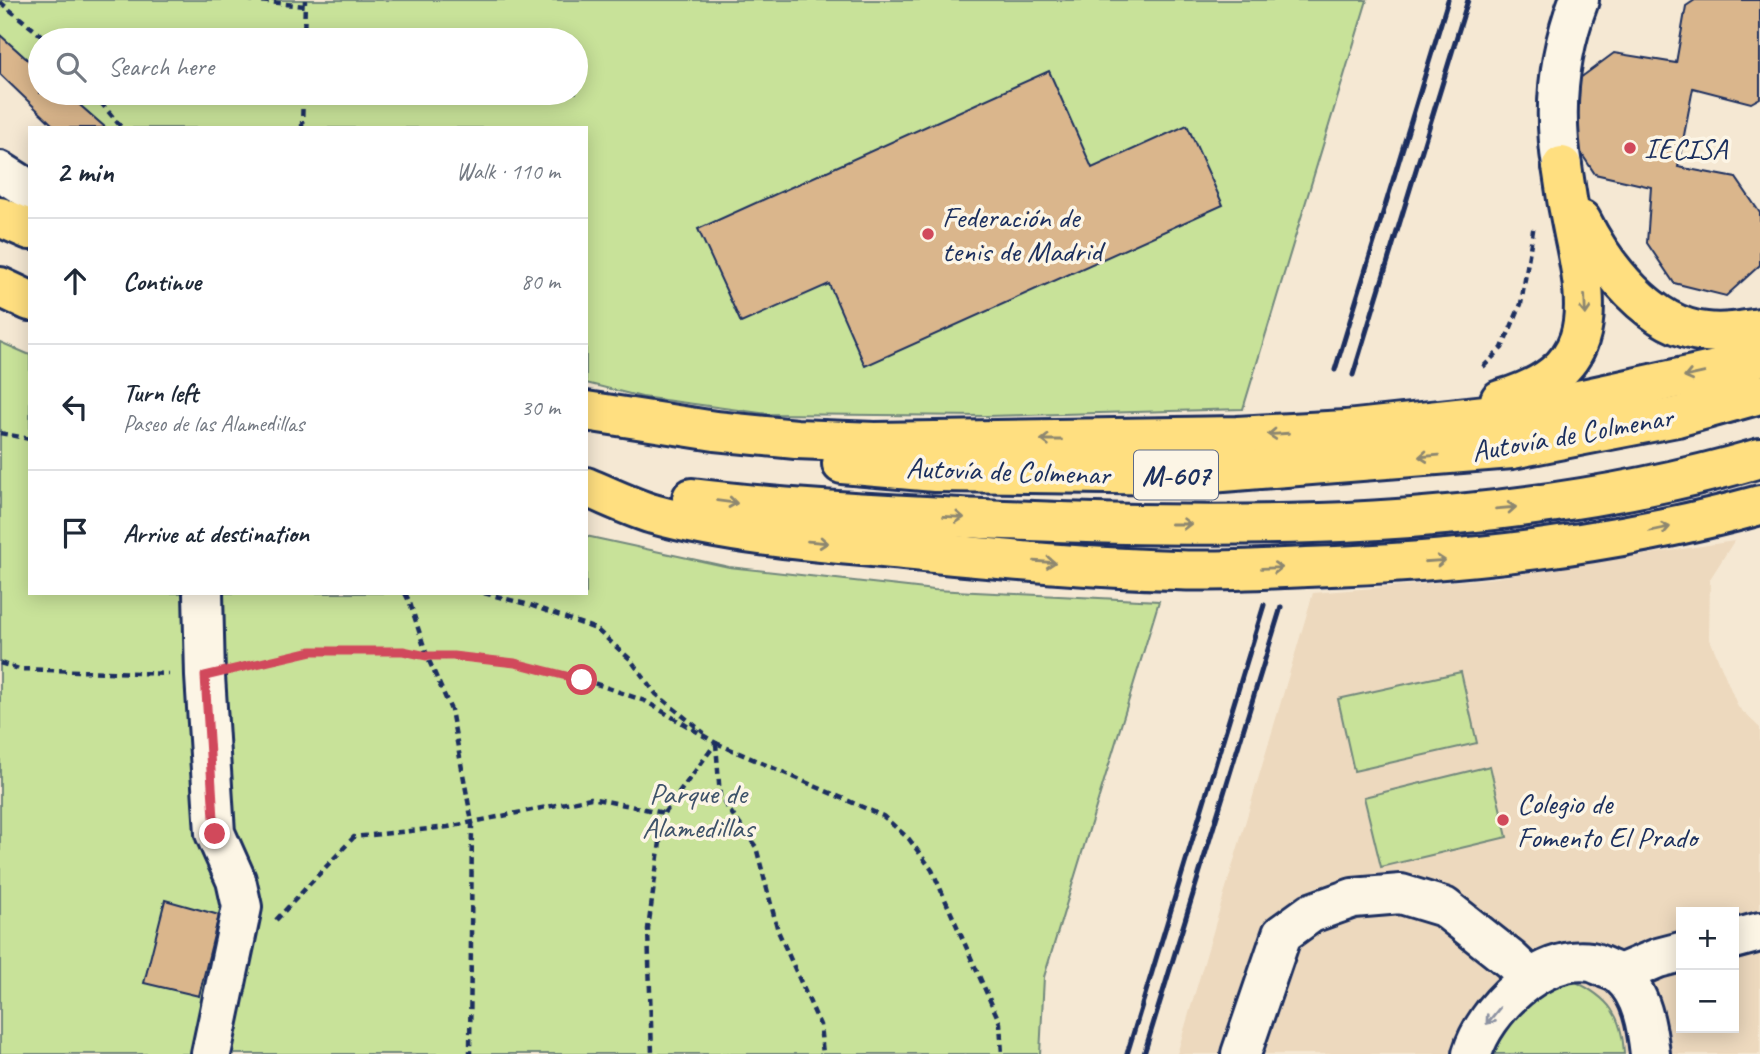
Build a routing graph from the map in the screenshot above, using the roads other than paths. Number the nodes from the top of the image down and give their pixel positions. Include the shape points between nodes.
1 (1579, 0) edge
2 (1562, 166) junction
3 (0, 171) edge
4 (28, 189) edge
5 (0, 217) edge
6 (28, 229) edge
7 (0, 287) edge
8 (28, 300) edge
9 (1760, 328) edge
10 (1760, 356) edge
11 (1760, 394) edge
12 (588, 411) edge
13 (1346, 430) junction
14 (588, 433) edge
15 (1760, 458) edge
16 (588, 485) edge
17 (588, 486) edge
18 (1760, 505) edge
19 (203, 595) edge
20 (1760, 932) edge
21 (1739, 938) edge
22 (1676, 953) edge
23 (1620, 974) junction
24 (1530, 978) junction
25 (211, 1054) edge
26 (1241, 1054) edge
27 (1472, 1054) edge
28 (1650, 1054) edge

1 - 2 street via 1560,78
2 - 9 highway via 1592,240 1639,298 1675,324 1704,332
2 -> 13 highway via 1584,287 1585,317 1573,354 1558,372 1511,397
3 - 4 street
5 - 6 highway
7 - 8 highway
10 -> 13 highway, M-607 via 1532,410
11 -> 14 highway, Autovía de Colmenar / M-607 via 1676,417 1512,449 1186,475 935,472 747,456
13 -> 12 highway, M-607 via 875,442 715,431
16 -> 15 highway, Autovía de Colmenar / M-607 via 853,513 1119,524 1350,522 1519,507 1698,476
17 -> 18 highway, M-607 via 651,513 808,541 1176,570 1367,565 1551,549
19 - 25 street via 215,834 236,880 242,907
20 - 21 street
22 - 23 street
23 - 24 street via 1591,962 1557,965
23 - 28 street via 1635,995
24 - 26 street via 1444,907 1401,894 1353,898 1311,913 1282,934
24 -> 27 street via 1477,1036

